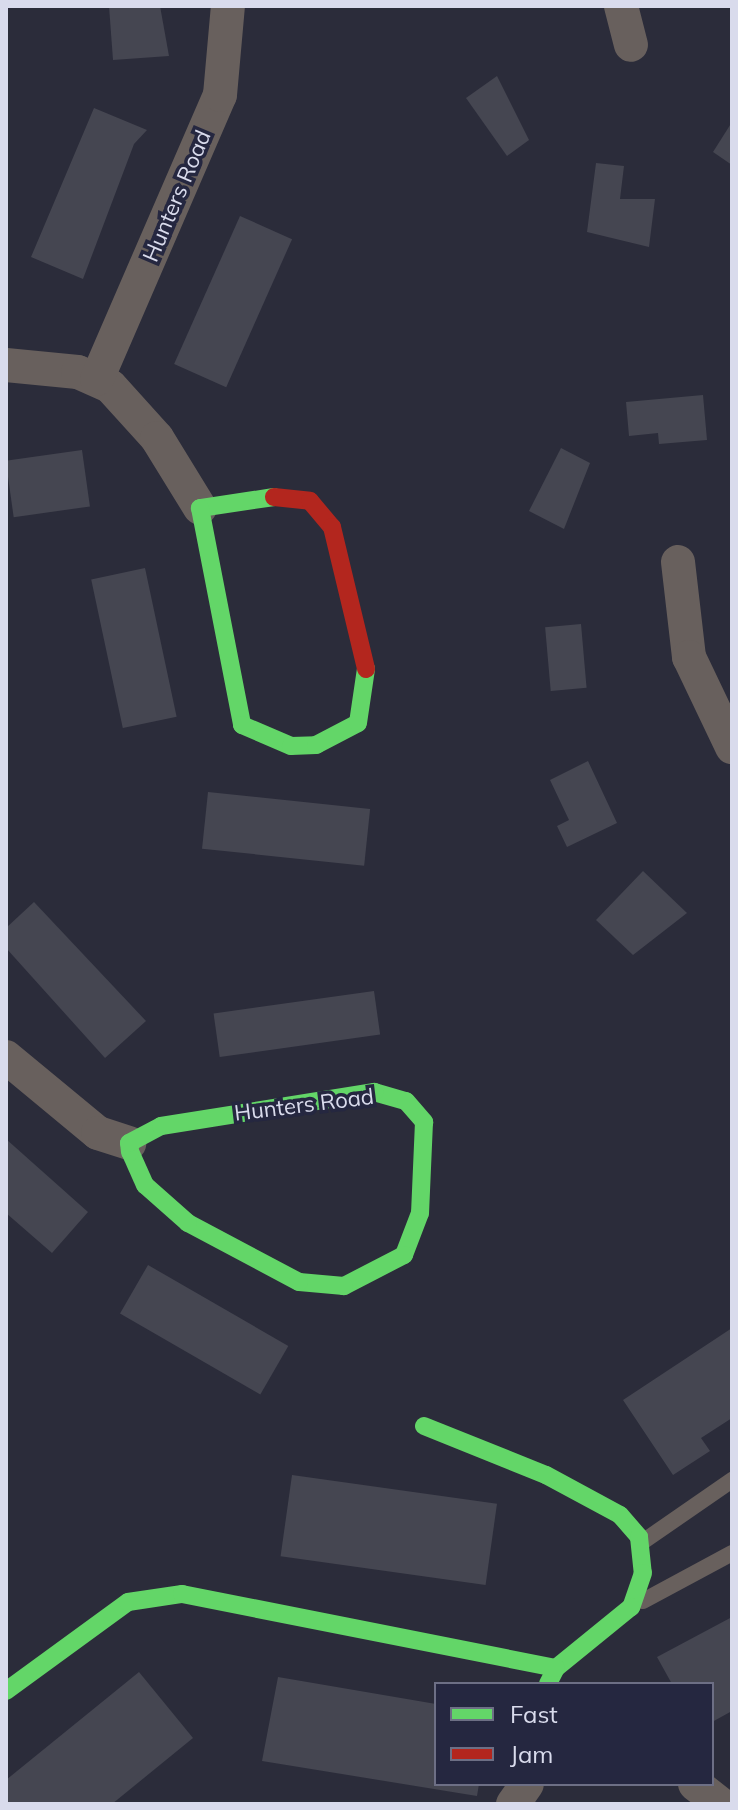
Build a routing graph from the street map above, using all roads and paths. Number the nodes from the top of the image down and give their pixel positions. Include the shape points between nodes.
1 (228, 6) edge
2 (621, 6) edge
3 (631, 45) dead end
4 (6, 365) edge
5 (97, 379) junction
6 (200, 508) junction
7 (678, 562) dead end
8 (732, 747) edge
9 (6, 1057) edge
10 (129, 1143) junction
11 (424, 1426) dead end
12 (732, 1480) edge
13 (640, 1544) junction
14 (732, 1553) edge
15 (631, 1607) junction
16 (552, 1676) edge
17 (6, 1691) edge
18 (526, 1786) edge
19 (698, 1786) edge
20 (513, 1804) edge
21 (721, 1804) edge

1 - 5 street, Hunters Road via 220,95
2 - 3 street
4 - 5 street
5 - 6 street via 157,438
6 - 6 street via 242,725 291,746 340,735 358,723 368,676 332,527 310,501 295,497
7 - 8 street via 689,657
9 - 10 street via 98,1133
10 - 10 street, Hunters Road via 145,1185 188,1223 299,1282 326,1288 365,1280 387,1269 414,1240 428,1159 424,1122 392,1095 301,1101 161,1126
11 - 13 street via 486,1445 620,1515
12 - 13 lane
13 - 15 street via 643,1573
14 - 15 lane
15 - 16 street
16 - 17 street via 182,1594 128,1602
18 - 20 street
19 - 21 street

